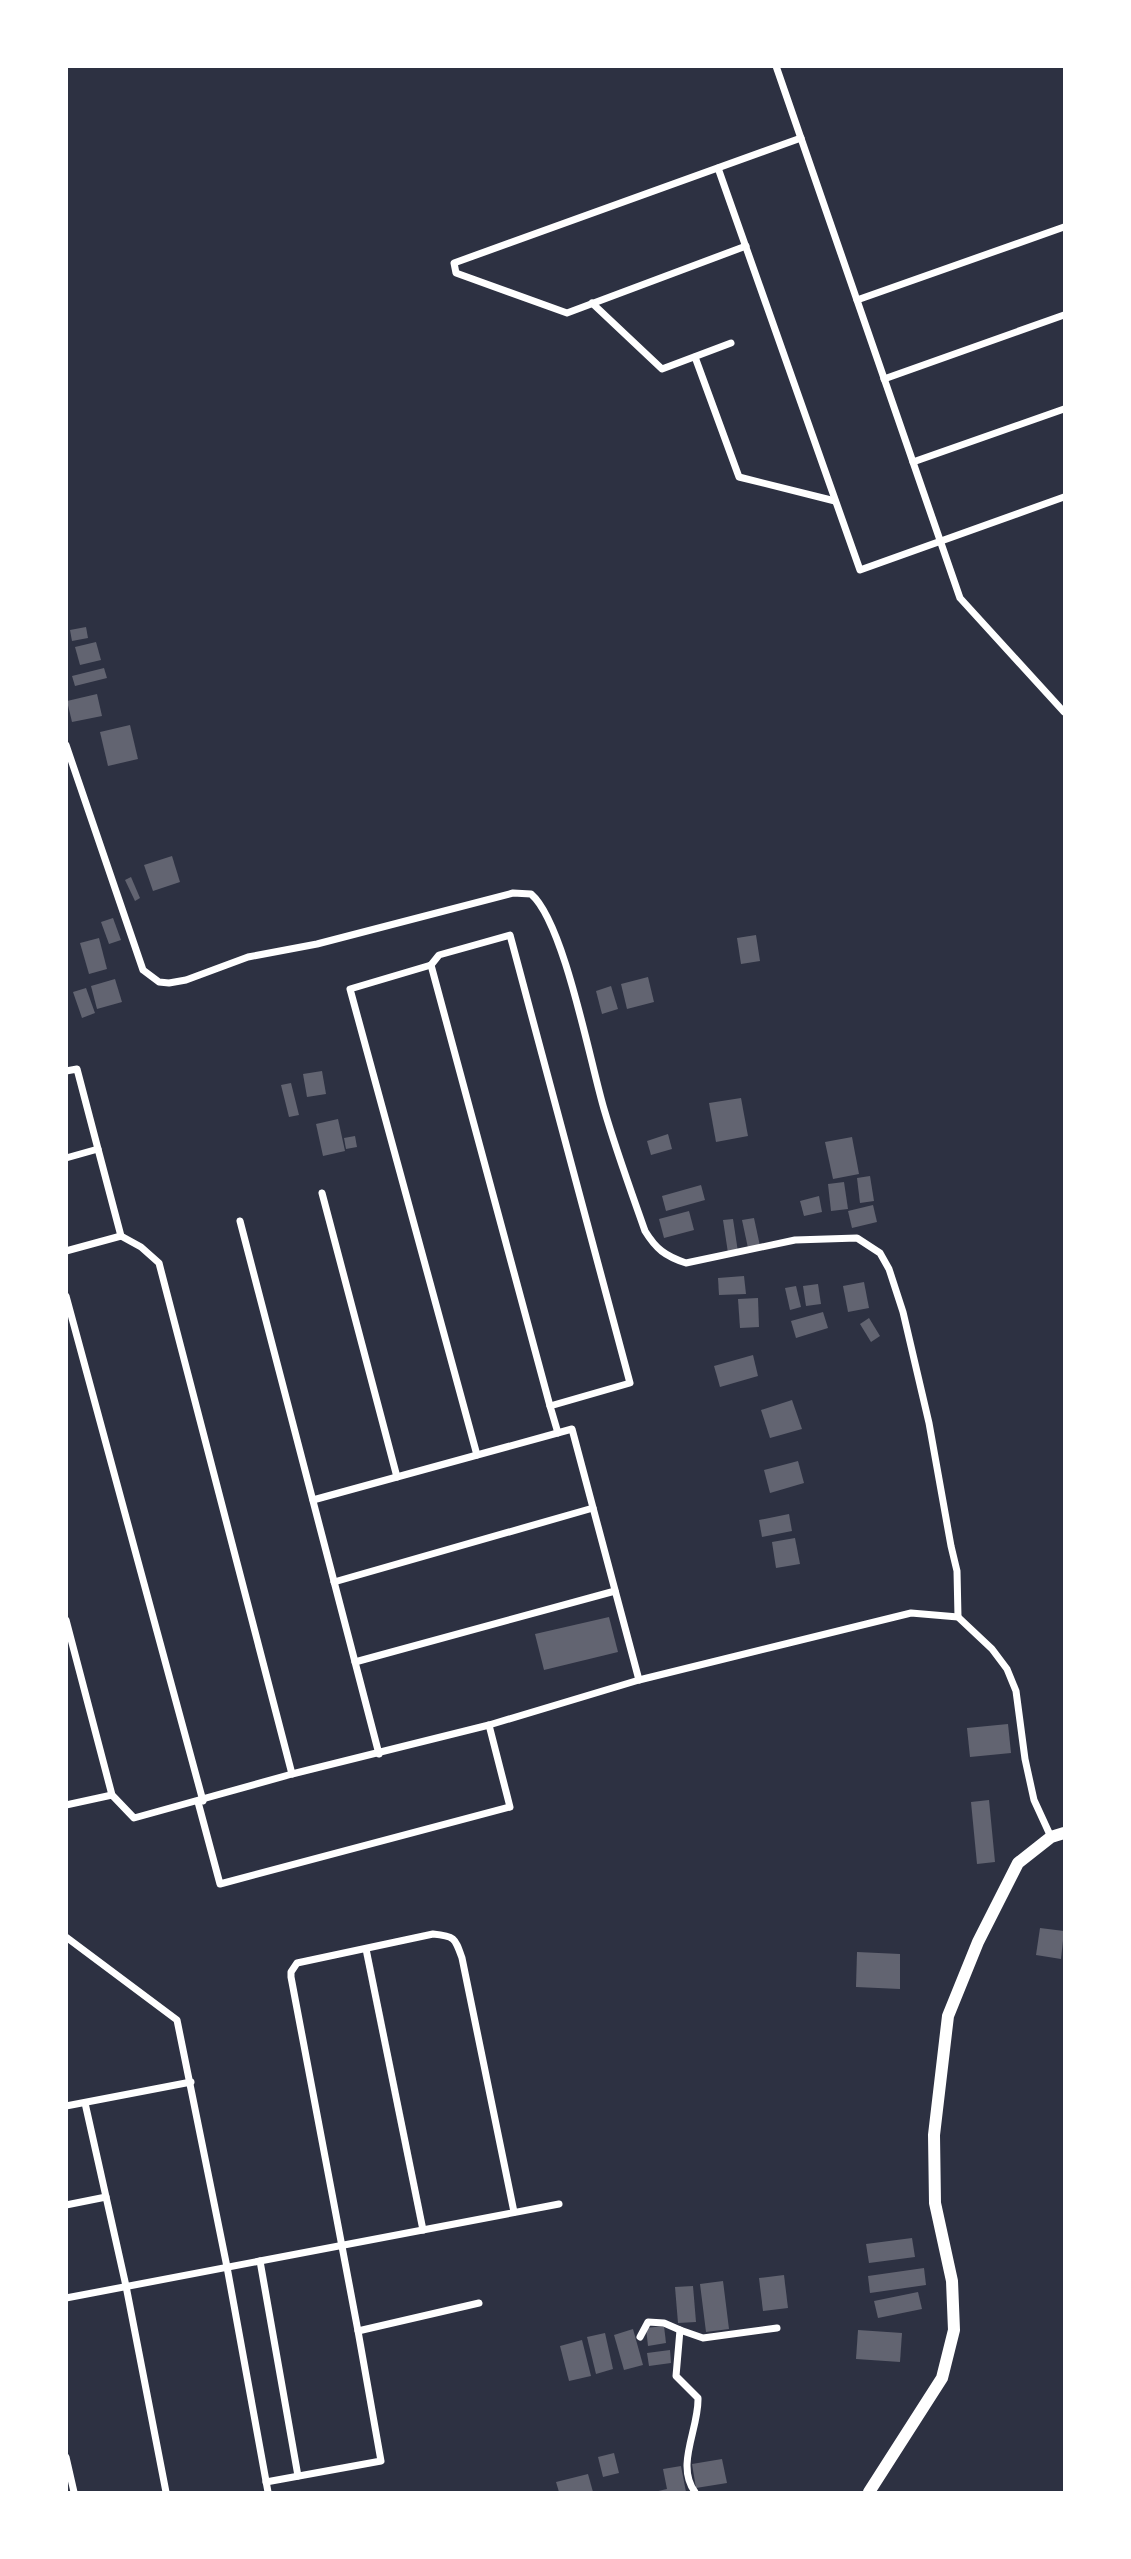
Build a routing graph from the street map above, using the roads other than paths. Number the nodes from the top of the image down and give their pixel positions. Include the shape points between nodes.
1 (776, 66) edge
2 (801, 138) junction
3 (718, 168) junction
4 (1065, 227) edge
5 (746, 246) junction
6 (857, 300) junction
7 (592, 303) junction
8 (1065, 315) edge
9 (732, 343) dead end
10 (695, 357) junction
11 (884, 379) junction
12 (1065, 409) edge
13 (913, 462) junction
14 (1065, 496) edge
15 (835, 502) junction
16 (940, 541) junction
17 (1065, 712) edge
18 (66, 745) edge
19 (431, 965) junction
20 (66, 1072) edge
21 (98, 1150) junction
22 (66, 1158) edge
23 (322, 1193) dead end
24 (240, 1221) dead end
25 (121, 1236) junction
26 (66, 1251) edge
27 (66, 1296) edge
28 (550, 1406) junction
29 (558, 1433) junction
30 (477, 1455) junction
31 (397, 1477) junction
32 (313, 1500) junction
33 (593, 1508) junction
34 (334, 1582) junction
35 (615, 1591) junction
36 (958, 1617) junction
37 (66, 1620) edge
38 (355, 1662) junction
39 (639, 1680) junction
40 (489, 1725) junction
41 (379, 1754) junction
42 (292, 1774) junction
43 (112, 1795) junction
44 (201, 1801) junction
45 (66, 1805) edge
46 (1065, 1833) edge
47 (1051, 1836) junction
48 (66, 1937) edge
49 (366, 1949) junction
50 (191, 2082) junction
51 (85, 2103) junction
52 (66, 2106) edge
53 (106, 2197) junction
54 (559, 2204) dead end
55 (66, 2205) edge
56 (514, 2212) junction
57 (424, 2230) junction
58 (341, 2245) junction
59 (260, 2261) junction
60 (227, 2267) junction
61 (126, 2287) junction
62 (66, 2298) edge
63 (479, 2303) dead end
64 (777, 2328) dead end
65 (680, 2330) junction
66 (358, 2331) junction
67 (639, 2337) dead end
68 (66, 2457) edge
69 (298, 2476) junction
70 (266, 2483) junction
71 (75, 2493) edge
72 (166, 2493) edge
73 (268, 2493) edge
74 (695, 2493) edge
75 (869, 2493) edge

1 - 2 street
2 - 3 street
2 - 6 street
3 - 5 street
3 - 7 street via 454,262 456,273 567,313
4 - 6 street
5 - 7 street
5 - 15 street
6 - 11 street
7 - 10 street via 662,369
8 - 11 street
9 - 10 street
10 - 15 street via 739,477
11 - 13 street
12 - 13 street
13 - 16 street
14 - 16 street
15 - 16 street via 860,570
16 - 17 street via 960,598
18 - 36 street via 143,970 159,982 186,979 248,957 513,894 531,894 538,900 555,931 604,1110 655,1248 686,1262 795,1240 857,1238 880,1253 903,1311 929,1423 957,1571
19 - 28 street
19 - 28 street via 439,955 510,934 630,1383
19 - 30 street via 350,989
20 - 21 street via 76,1069
21 - 22 street
21 - 25 street
23 - 31 street
24 - 32 street
25 - 26 street
25 - 42 street via 159,1263
27 - 44 street
28 - 29 street
29 - 30 street
29 - 33 street via 572,1429
30 - 31 street
31 - 32 street
32 - 34 street
33 - 34 street
33 - 35 street
34 - 38 street
35 - 38 street
35 - 39 street
36 - 39 street via 911,1613
36 - 47 street via 1007,1669 1016,1691 1034,1800
37 - 43 street
38 - 41 street
39 - 40 street
40 - 41 street
40 - 44 street via 510,1807 220,1884
41 - 42 street
42 - 44 street
43 - 44 street via 134,1818
43 - 45 street
46 - 47 street
47 - 75 street via 1018,1863 978,1942 948,2016 934,2135 935,2203 952,2281 954,2330 942,2378
48 - 50 street via 177,2020
49 - 56 street via 433,1934 456,1942
49 - 57 street
49 - 58 street via 303,1960 294,1966 290,1977
50 - 51 street
50 - 60 street
51 - 52 street
51 - 53 street
53 - 55 street
53 - 61 street
54 - 56 street
56 - 57 street
57 - 58 street
58 - 59 street
58 - 66 street
59 - 60 street
59 - 69 street
60 - 61 street
60 - 70 street
61 - 62 street
61 - 72 street
63 - 66 street
64 - 65 street via 703,2338
65 - 67 street via 648,2322
65 - 74 street via 676,2376 698,2398 687,2464
66 - 69 street via 381,2461
68 - 71 street
69 - 70 street
70 - 73 street

